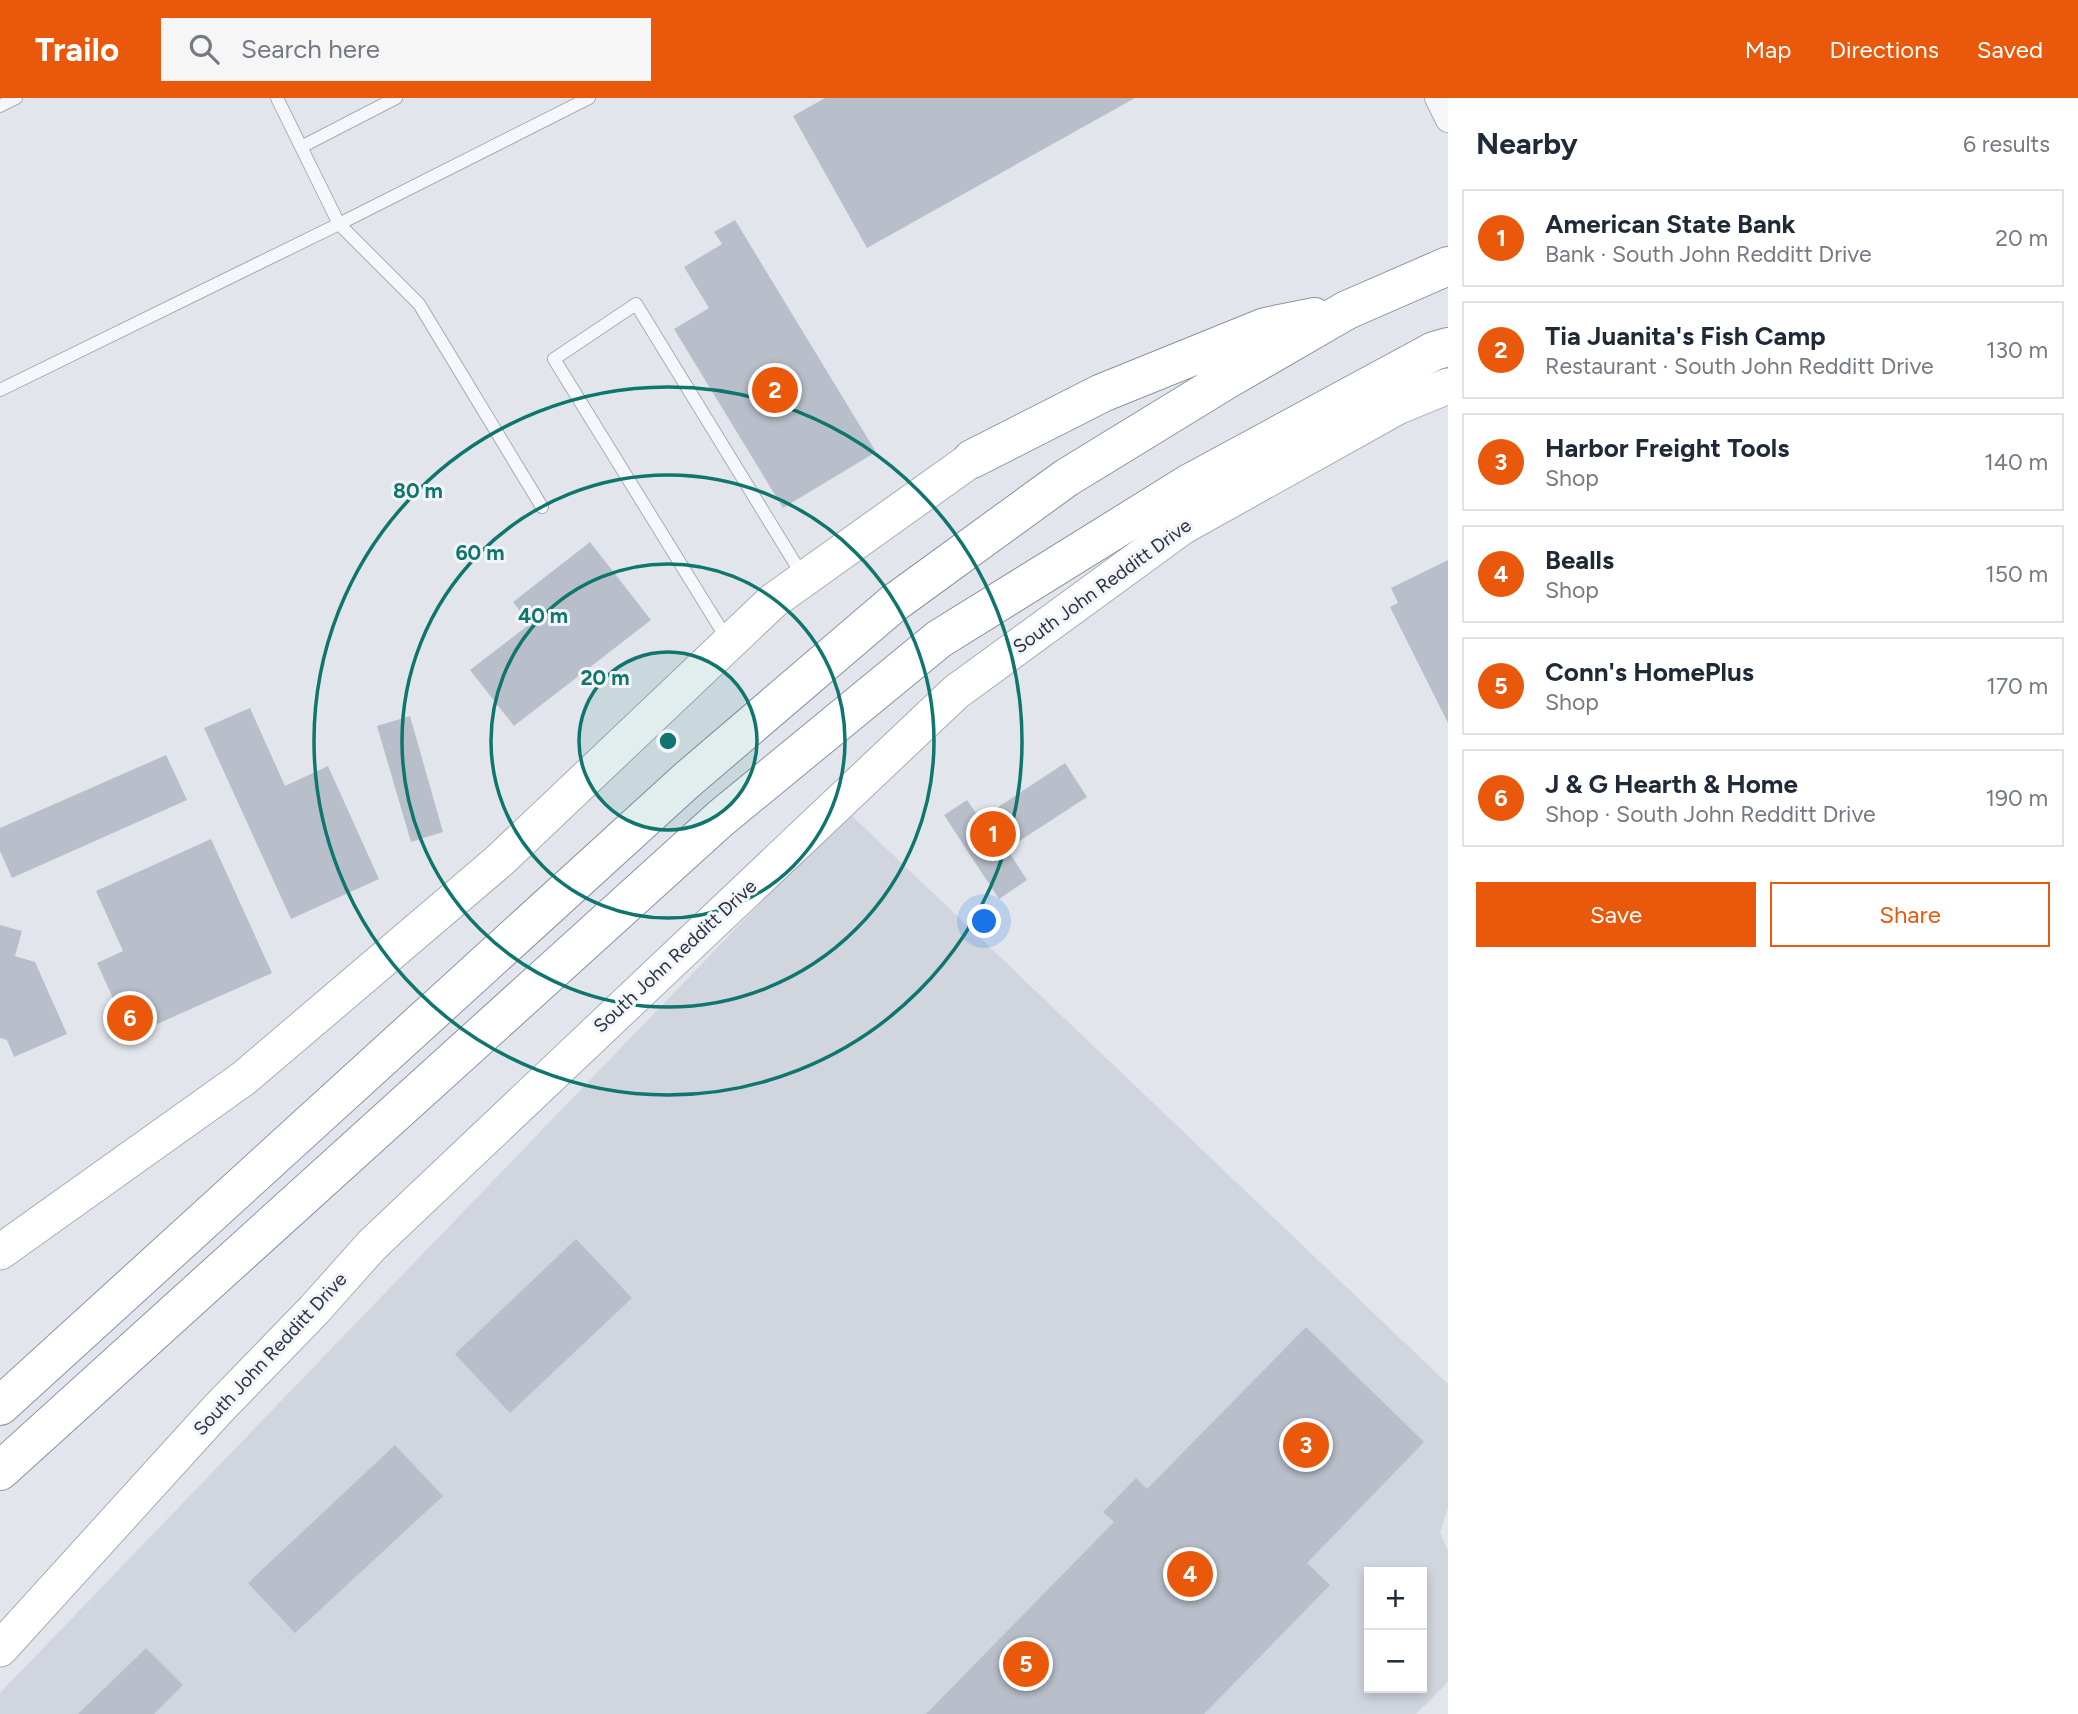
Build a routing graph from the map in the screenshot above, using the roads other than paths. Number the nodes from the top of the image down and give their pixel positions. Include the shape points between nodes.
1 (16, 98) edge
2 (276, 98) edge
3 (396, 98) edge
4 (589, 98) edge
5 (1437, 98) edge
6 (0, 106) edge
7 (1448, 120) edge
8 (301, 147) junction
9 (339, 224) junction
10 (1448, 266) edge
11 (1346, 310) junction
12 (1448, 346) edge
13 (1448, 386) edge
14 (0, 390) edge
15 (972, 459) joint
16 (542, 507) dead end
17 (805, 578) junction
18 (729, 642) junction
19 (0, 1252) edge
20 (0, 1406) edge
21 (0, 1471) edge
22 (4, 1642) edge

1 - 6 lane
2 - 8 lane
3 - 8 lane
4 - 9 lane
5 - 7 street
8 - 9 lane
9 - 14 lane
9 - 16 lane via 419,303
10 - 11 highway
11 - 15 highway via 1265,327 1102,393
11 - 20 highway via 1066,478 894,603 677,790
12 - 21 highway via 1190,483 939,639 721,818
13 - 22 main road, South John Redditt Drive via 1397,407 1182,527 956,692 372,1245
15 - 17 main road
17 - 18 main road
17 - 18 lane via 636,304 554,359
18 - 19 main road via 499,862 244,1078

